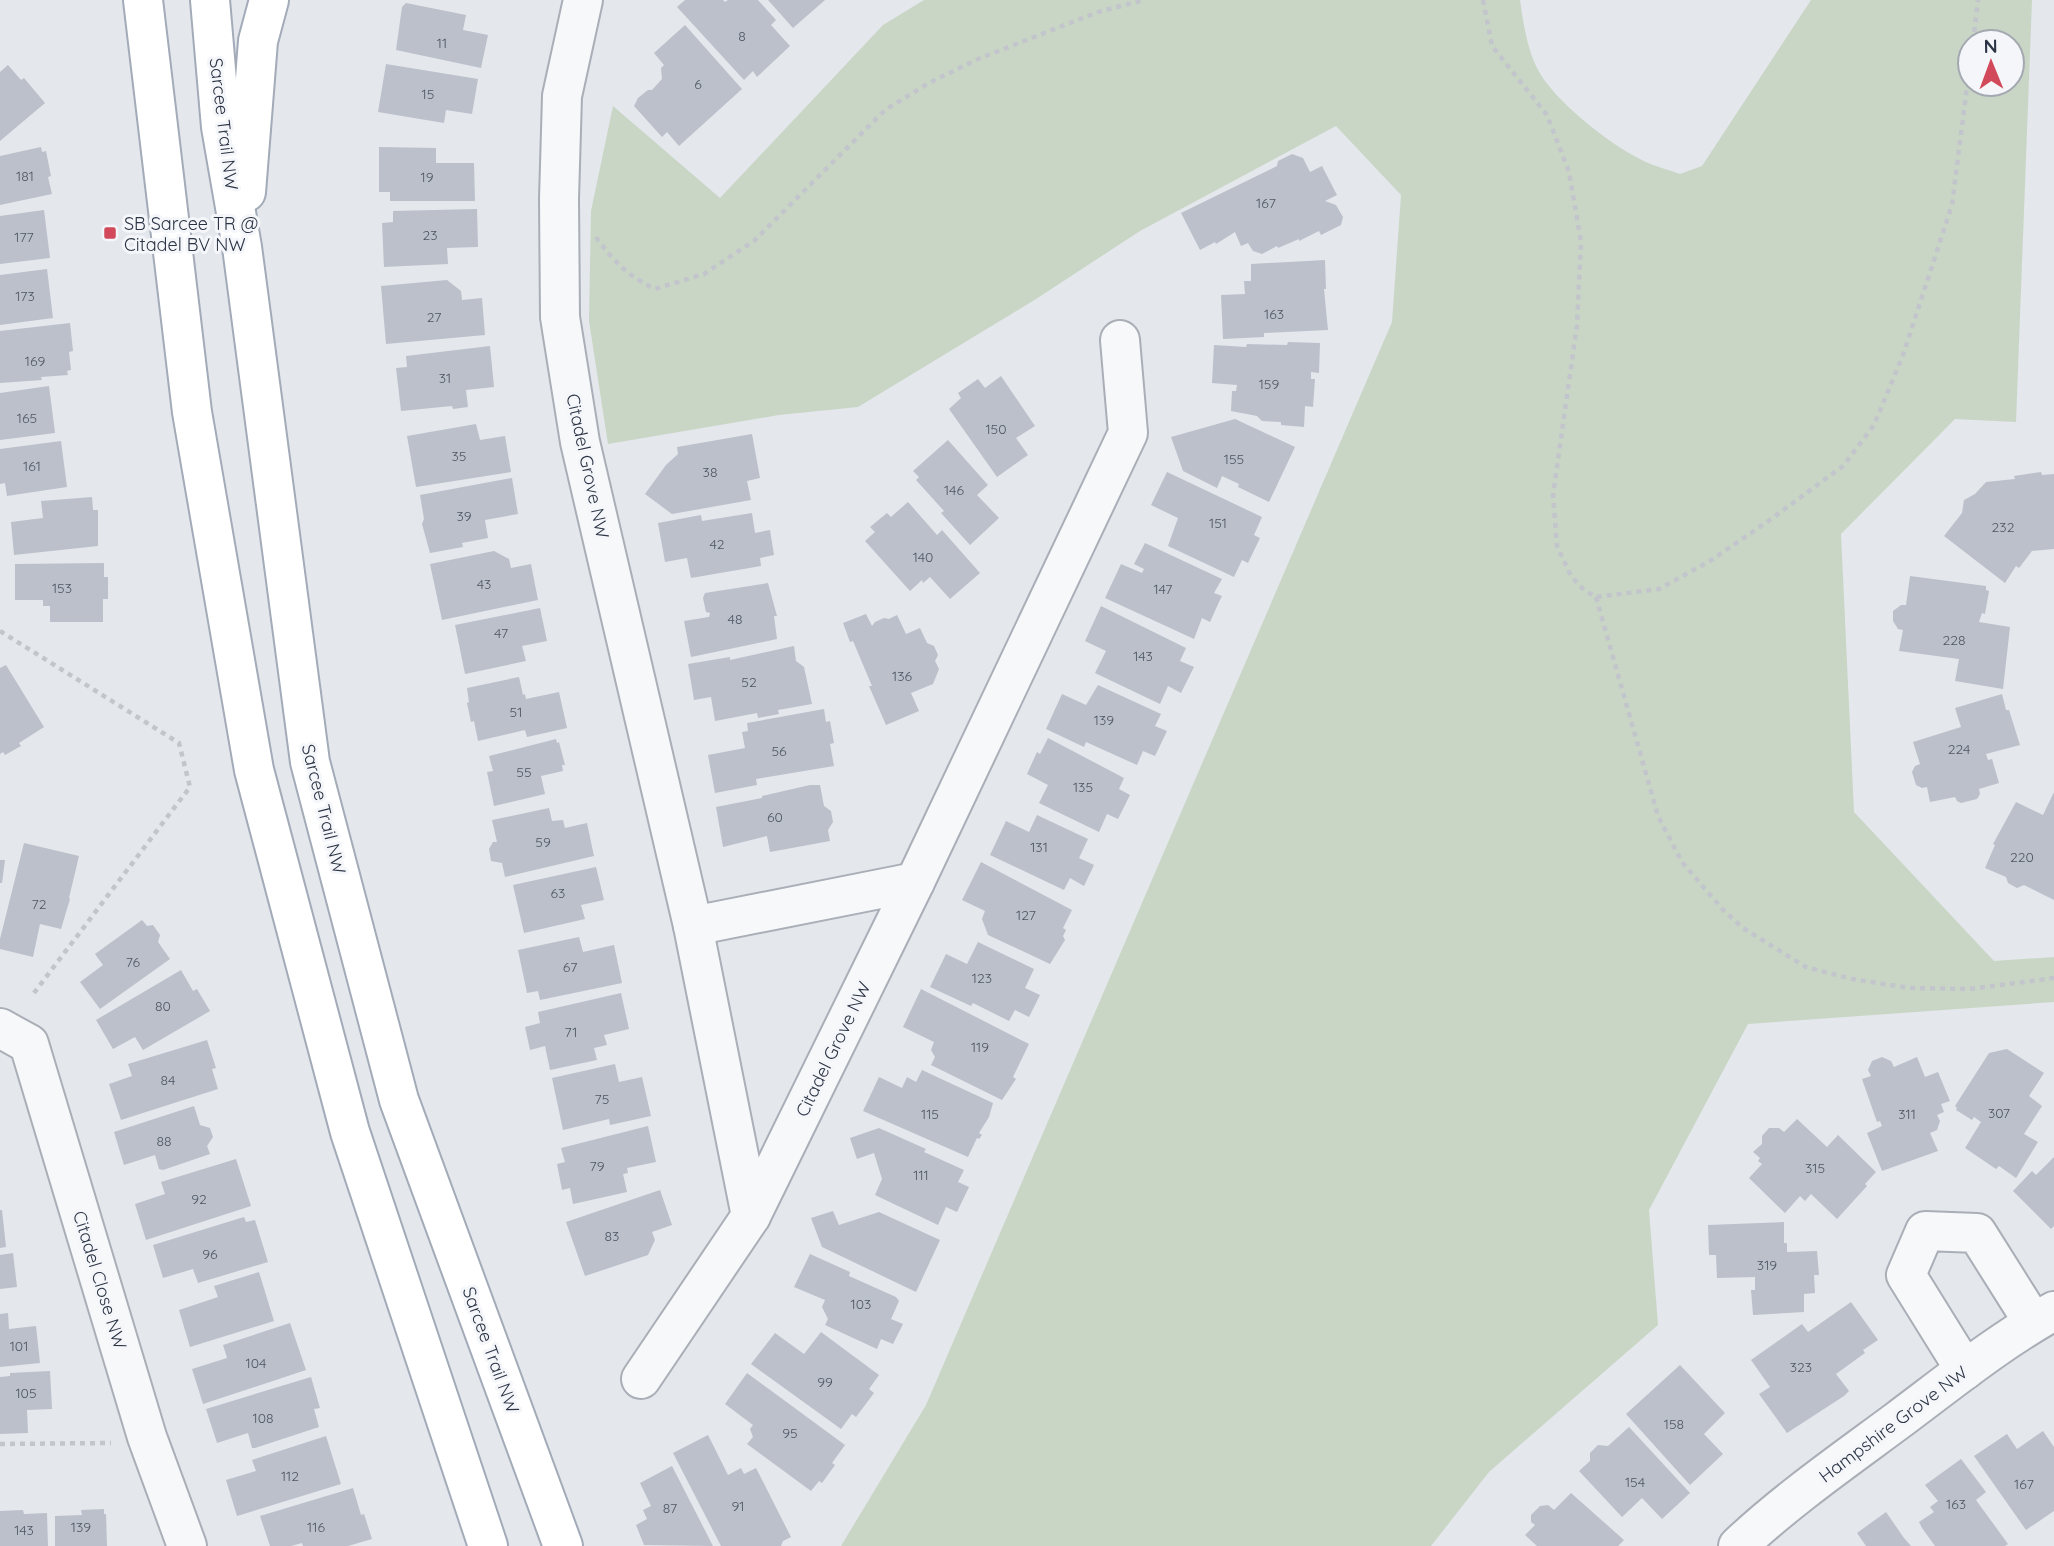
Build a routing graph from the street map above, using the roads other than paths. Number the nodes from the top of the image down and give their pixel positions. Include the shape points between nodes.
1 (143, 0) edge
2 (210, 0) edge
3 (269, 0) edge
4 (583, 0) edge
5 (242, 247) junction
6 (1121, 340) dead end
7 (915, 882) junction
8 (693, 926) junction
9 (0, 1028) edge
10 (751, 1216) junction
11 (2044, 1317) edge
12 (1965, 1370) junction
13 (641, 1379) dead end
14 (187, 1546) edge
15 (488, 1546) edge
16 (564, 1546) edge
17 (1738, 1546) edge

1 - 15 main road via 192,412 254,770 350,1132
2 - 5 main road, Sarcee Trail NW via 221,127
3 - 5 main road via 258,41
4 - 8 street, Citadel Grove NW via 562,96 561,317 580,442
5 - 16 main road, Sarcee Trail NW via 310,762 399,1100
6 - 7 street, Citadel Grove NW via 1128,433
7 - 8 street
7 - 10 street, Citadel Grove NW
8 - 10 street, Citadel Grove NW
9 - 14 street, Citadel Close NW via 29,1044 147,1437
10 - 13 street, Citadel Grove NW
11 - 12 street, Hampshire Grove NW
11 - 12 street via 1977,1233 1925,1231 1906,1275
12 - 17 street, Hampshire Grove NW via 1770,1516

